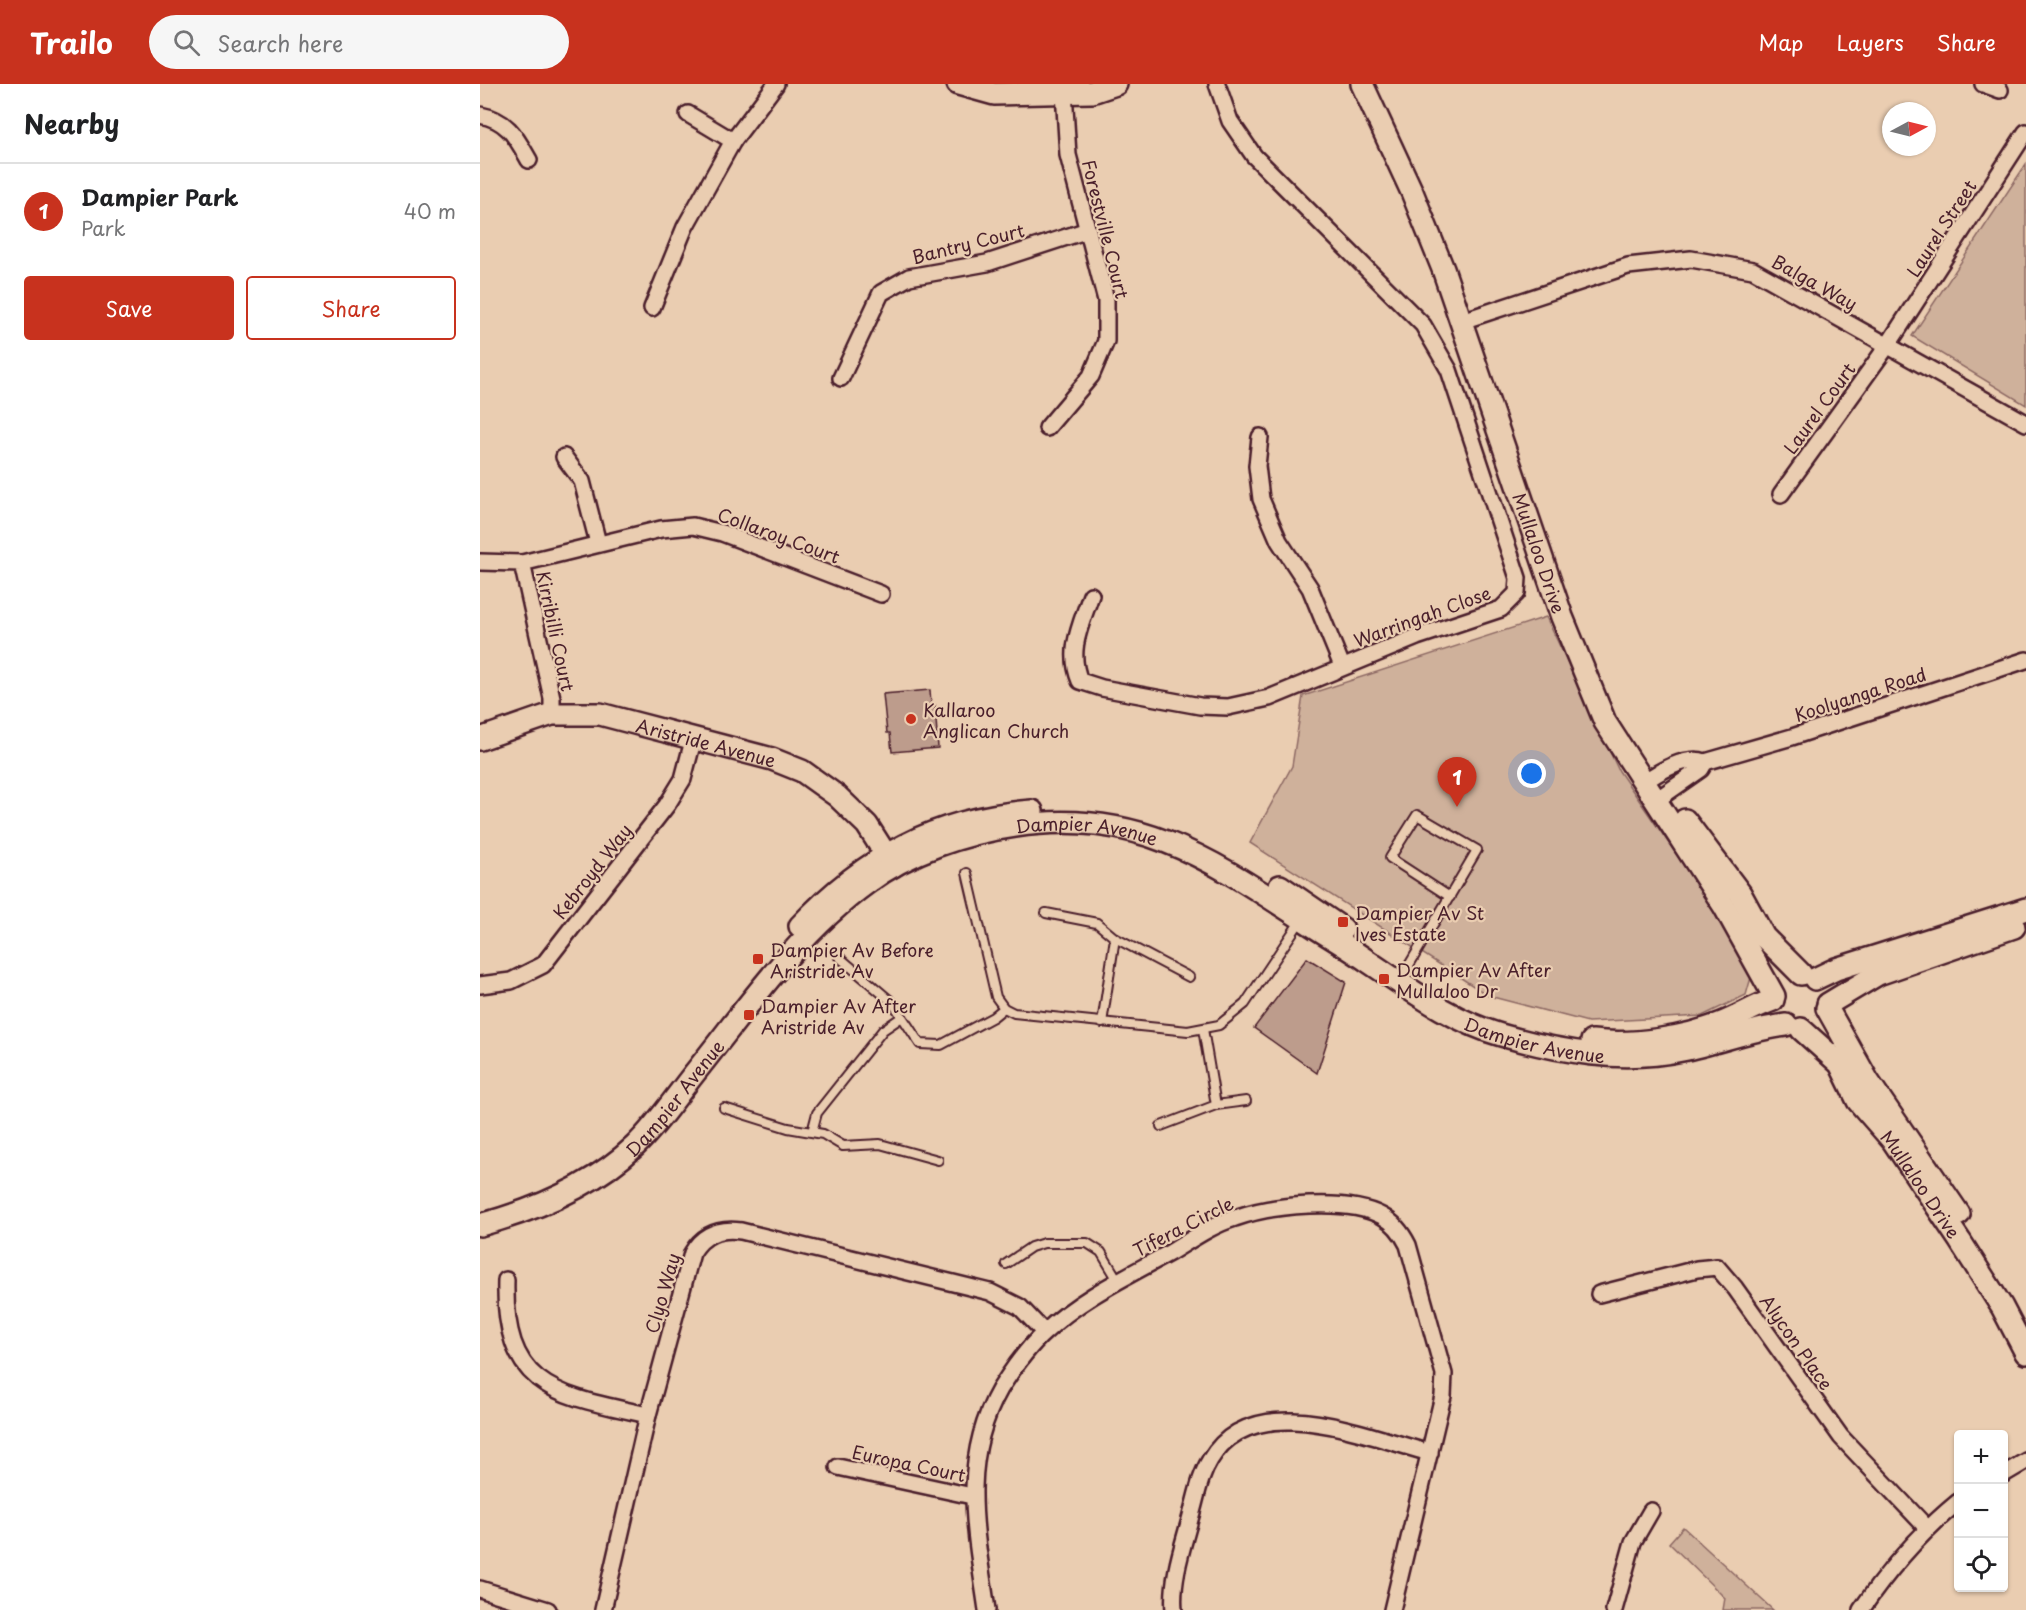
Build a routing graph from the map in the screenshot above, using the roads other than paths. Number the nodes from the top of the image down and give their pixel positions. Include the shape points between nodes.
1 (776, 84) edge
2 (958, 84) edge
3 (1116, 84) edge
4 (1217, 84) edge
5 (1362, 84) edge
6 (1377, 84) edge
7 (1983, 84) edge
8 (2000, 90) dead end
9 (1064, 92) junction
10 (688, 114) dead end
11 (480, 115) edge
12 (2026, 132) edge
13 (733, 141) junction
14 (529, 160) dead end
15 (1088, 230) junction
16 (652, 308) dead end
17 (1468, 319) junction
18 (1888, 345) junction
19 (842, 378) dead end
20 (2026, 423) edge
21 (1047, 428) dead end
22 (1260, 437) dead end
23 (564, 457) dead end
24 (1781, 494) dead end
25 (598, 543) junction
26 (480, 562) edge
27 (522, 563) junction
28 (881, 594) dead end
29 (1091, 596) dead end
30 (2026, 660) edge
31 (1342, 666) junction
32 (552, 714) junction
33 (694, 737) junction
34 (480, 738) edge
35 (1705, 762) junction
36 (1648, 779) junction
37 (1660, 797) junction
38 (889, 860) junction
39 (967, 873) dead end
40 (1450, 897) junction
41 (2026, 909) edge
42 (1046, 913) dead end
43 (1302, 919) junction
44 (2026, 923) edge
45 (1115, 938) junction
46 (839, 957) dead end
47 (1405, 972) junction
48 (1808, 976) junction
49 (1189, 977) dead end
50 (480, 985) edge
51 (1774, 998) junction
52 (1827, 1006) junction
53 (1004, 1008) junction
54 (902, 1017) junction
55 (1102, 1023) junction
56 (1793, 1027) junction
57 (1203, 1029) junction
58 (1246, 1101) dead end
59 (1215, 1105) junction
60 (724, 1108) dead end
61 (1161, 1126) dead end
62 (812, 1132) junction
63 (938, 1160) dead end
64 (480, 1211) edge
65 (480, 1225) edge
66 (1006, 1264) dead end
67 (506, 1280) dead end
68 (1119, 1282) junction
69 (1599, 1294) dead end
70 (2026, 1324) edge
71 (1044, 1332) junction
72 (2026, 1353) edge
73 (648, 1415) junction
74 (1430, 1453) junction
75 (2026, 1461) edge
76 (838, 1467) dead end
77 (2008, 1472) edge
78 (972, 1496) junction
79 (1954, 1506) edge
80 (1652, 1511) dead end
81 (1926, 1528) junction
82 (480, 1588) edge
83 (548, 1610) edge
84 (603, 1610) edge
85 (987, 1610) edge
86 (1174, 1610) edge
87 (1392, 1610) edge
88 (1614, 1610) edge
89 (1861, 1610) edge

1 - 13 street
2 - 9 main road via 994,94
3 - 9 main road via 1092,92
4 - 31 street, Warringah Close via 1230,121 1254,156 1423,325 1449,370 1518,578 1517,593 1501,609
5 - 17 main road, Mullaloo Drive
6 - 17 main road, Mullaloo Drive via 1421,177
7 - 8 street
9 - 15 street, Forestville Court via 1068,154
10 - 13 street
11 - 14 street via 496,117 513,133
12 - 18 street, Laurel Street
13 - 16 street via 685,227
15 - 19 street, Bantry Court via 987,263 909,277 880,292
15 - 21 street, Forestville Court via 1106,300 1106,341 1091,376
17 - 18 street, Balga Way via 1628,266 1690,259 1753,270
17 - 36 main road, Mullaloo Drive via 1581,666 1605,722
18 - 20 street, Balga Way
18 - 24 street, Laurel Court
22 - 31 street via 1257,466 1261,499 1279,541 1310,588
23 - 25 street via 582,481
25 - 27 street, Collaroy Court
25 - 28 street, Collaroy Court via 693,526 722,533
26 - 27 street, Kirribilli Court
27 - 32 street, Kirribilli Court via 552,698
29 - 31 street, Warringah Close via 1073,647 1073,665 1080,681 1102,688 1200,706 1228,707 1269,698
30 - 35 street, Koolyanga Road
32 - 33 main road, Aristride Avenue via 600,714
32 - 34 main road, Aristride Avenue
33 - 38 main road, Aristride Avenue via 772,759 811,777 867,825
33 - 50 street, Kebroyd Way via 683,779 667,805 543,965 511,981
35 - 36 street, Koolyanga Road via 1685,763
35 - 37 street, Koolyanga Road via 1701,769
36 - 37 main road, Mullaloo Drive
37 - 48 main road, Mullaloo Drive via 1740,893 1764,937
37 - 51 main road, Mullaloo Drive
38 - 43 main road, Dampier Avenue via 962,837 1015,826 1078,822 1132,830 1196,853 1250,883
38 - 47 main road, Dampier Avenue via 933,832 1002,813 1087,810 1145,820 1178,831 1248,865
38 - 64 main road, Dampier Avenue via 822,902 654,1104 613,1147 544,1189
38 - 65 main road, Dampier Avenue via 780,969 634,1147 568,1192 528,1211
39 - 53 lane via 996,997
40 - 40 lane via 1477,850 1417,815 1390,858
40 - 47 lane
41 - 48 main road
42 - 45 lane via 1097,923
43 - 56 main road, Dampier Avenue via 1453,1016 1542,1046 1636,1057 1683,1050 1767,1027
43 - 57 lane via 1245,1004 1219,1025
44 - 52 main road via 1878,974
45 - 49 lane
45 - 55 lane
46 - 54 lane via 893,1003
47 - 51 main road, Dampier Avenue via 1459,1004 1496,1020 1524,1029 1604,1042 1650,1039 1708,1028
48 - 51 main road via 1784,980
48 - 52 main road via 1825,990
51 - 56 main road via 1775,1012
52 - 56 main road via 1818,1023
52 - 70 main road, Mullaloo Drive via 1868,1081 1943,1188
53 - 54 lane via 941,1045 920,1044
53 - 55 lane via 1014,1014
54 - 62 lane via 883,1030 817,1113
55 - 57 lane via 1188,1032
56 - 72 main road, Mullaloo Drive via 1840,1064 1858,1101 1893,1141 1966,1250
57 - 59 lane
58 - 59 lane
59 - 61 lane
60 - 62 lane
62 - 63 lane via 824,1134 843,1146 880,1144
66 - 68 lane via 1044,1243 1087,1244 1101,1252
67 - 73 street via 506,1322 516,1351 541,1382 568,1396
68 - 71 street, Tifera Circle
68 - 74 street, Tifera Circle via 1216,1227 1253,1212 1325,1206 1369,1210 1381,1215 1401,1232 1408,1245 1443,1374 1443,1396
69 - 81 street, Alycon Place via 1717,1267 1841,1437
71 - 73 street, Clyo Way via 1020,1307 990,1292 741,1231 715,1231 698,1243 692,1253
71 - 78 street, Tifera Circle via 996,1400 978,1448
73 - 84 street, Clyo Way
74 - 86 street via 1294,1419 1265,1422 1233,1437 1217,1449 1201,1479 1177,1575
74 - 87 street, Tifera Circle
75 - 77 street
76 - 78 street, Europa Court
78 - 85 street, Tifera Circle
79 - 81 street
80 - 88 street via 1633,1542
81 - 89 street
82 - 83 street

